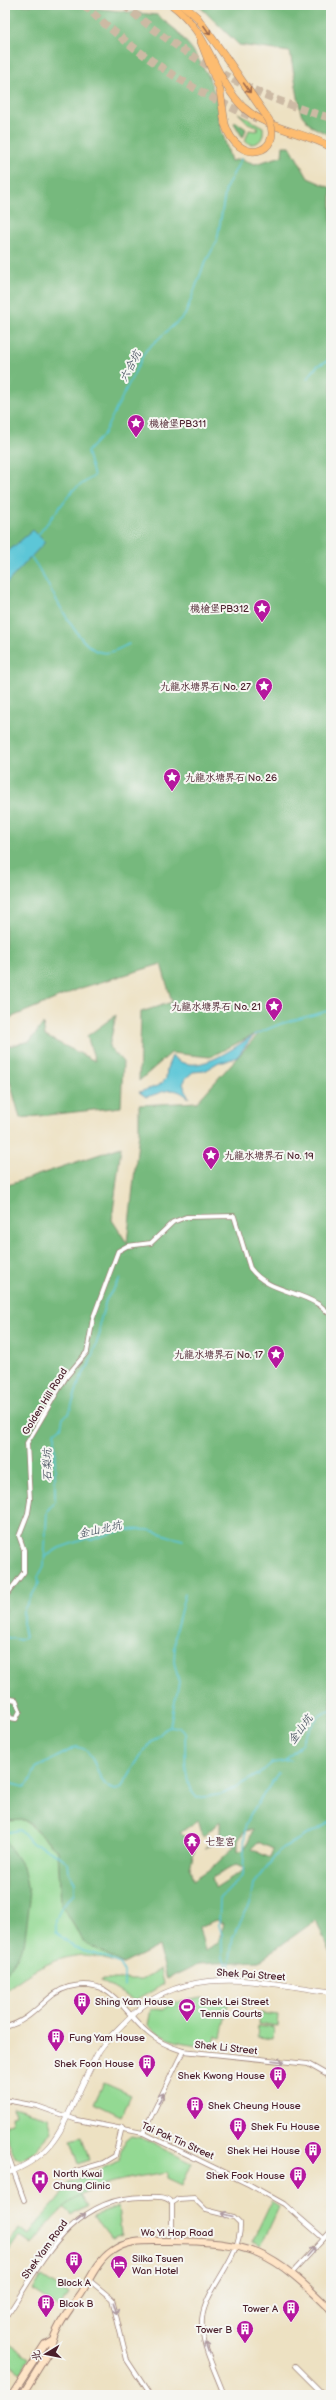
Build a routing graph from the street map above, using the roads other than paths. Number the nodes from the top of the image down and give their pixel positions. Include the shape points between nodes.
1 (172, 5) edge
2 (183, 5) edge
3 (196, 28) junction
4 (331, 148) edge
5 (331, 1315) edge
6 (5, 1597) edge
7 (5, 1698) edge
8 (331, 1992) edge
9 (131, 2015) junction
10 (5, 2027) edge
11 (183, 2051) junction
12 (331, 2077) edge
13 (5, 2100) edge
14 (68, 2117) junction
15 (122, 2127) junction
16 (143, 2133) junction
17 (5, 2147) edge
18 (13, 2171) junction
19 (76, 2171) dead end
20 (5, 2174) edge
21 (24, 2200) dead end
22 (172, 2203) junction
23 (331, 2231) edge
24 (323, 2238) junction
25 (172, 2241) junction
26 (237, 2246) junction
27 (292, 2273) junction
28 (89, 2280) junction
29 (331, 2310) edge
30 (5, 2319) edge
31 (52, 2340) junction
32 (295, 2366) dead end
33 (12, 2395) edge
34 (22, 2395) edge
35 (150, 2395) edge
36 (224, 2395) edge
37 (324, 2395) edge

1 - 3 main road
2 -> 3 main road, bridge via 197,16 269,120 272,137 264,148 256,152 248,151 234,142 225,124 220,91
3 - 4 main road via 231,90 244,107 265,120
5 - 6 street, Golden Hill Road via 316,1302 268,1284 255,1274 249,1264 234,1216 186,1217 173,1222 151,1243 127,1246 119,1250 93,1320 87,1352 64,1380 27,1443 30,1500 27,1517 19,1536 24,1550 24,1572
7 - 7 street via 16,1700 19,1704 20,1711 16,1719 10,1718
8 - 9 street, Shek Pai Street via 252,1982 202,1981 179,1985
9 - 10 street via 108,1991 98,1986 81,1985 59,1991 33,2014
9 - 11 street via 158,2041
9 - 14 street, Shek Pai Street via 100,2050
11 -> 12 street, Shek Li Street via 308,2064
16 -> 11 street, Shek Li Street
13 - 14 street, Tai Pak Tin Street via 27,2103
14 - 15 street, Tai Pak Tin Street
14 - 18 street via 50,2147 33,2161
15 - 16 street, Tai Pak Tin Street
15 - 19 street via 115,2156 103,2163
16 - 24 street, Tai Pak Tin Street via 284,2204
17 - 18 street
18 - 20 street
18 - 21 street
22 - 25 street
26 -> 22 street via 241,2226 237,2218 206,2210 194,2198 178,2199
30 -> 22 street, Shek Yam Road via 63,2234 83,2215 105,2204 127,2198 163,2197
23 - 24 street
27 -> 24 street
25 - 26 main road, Wo Yi Hop Road via 217,2242
25 - 28 main road, Wo Yi Hop Road via 130,2242 121,2245 106,2256
26 - 27 main road, Wo Yi Hop Road via 266,2256
36 -> 26 street via 205,2343 202,2320
27 - 29 main road, Wo Yi Hop Road
28 - 31 main road, Wo Yi Hop Road
28 -> 35 street via 112,2299 127,2360
31 - 33 main road, Wo Yi Hop Road via 45,2344
31 - 34 main road, Wo Yi Hop Road via 51,2348
32 - 37 street

